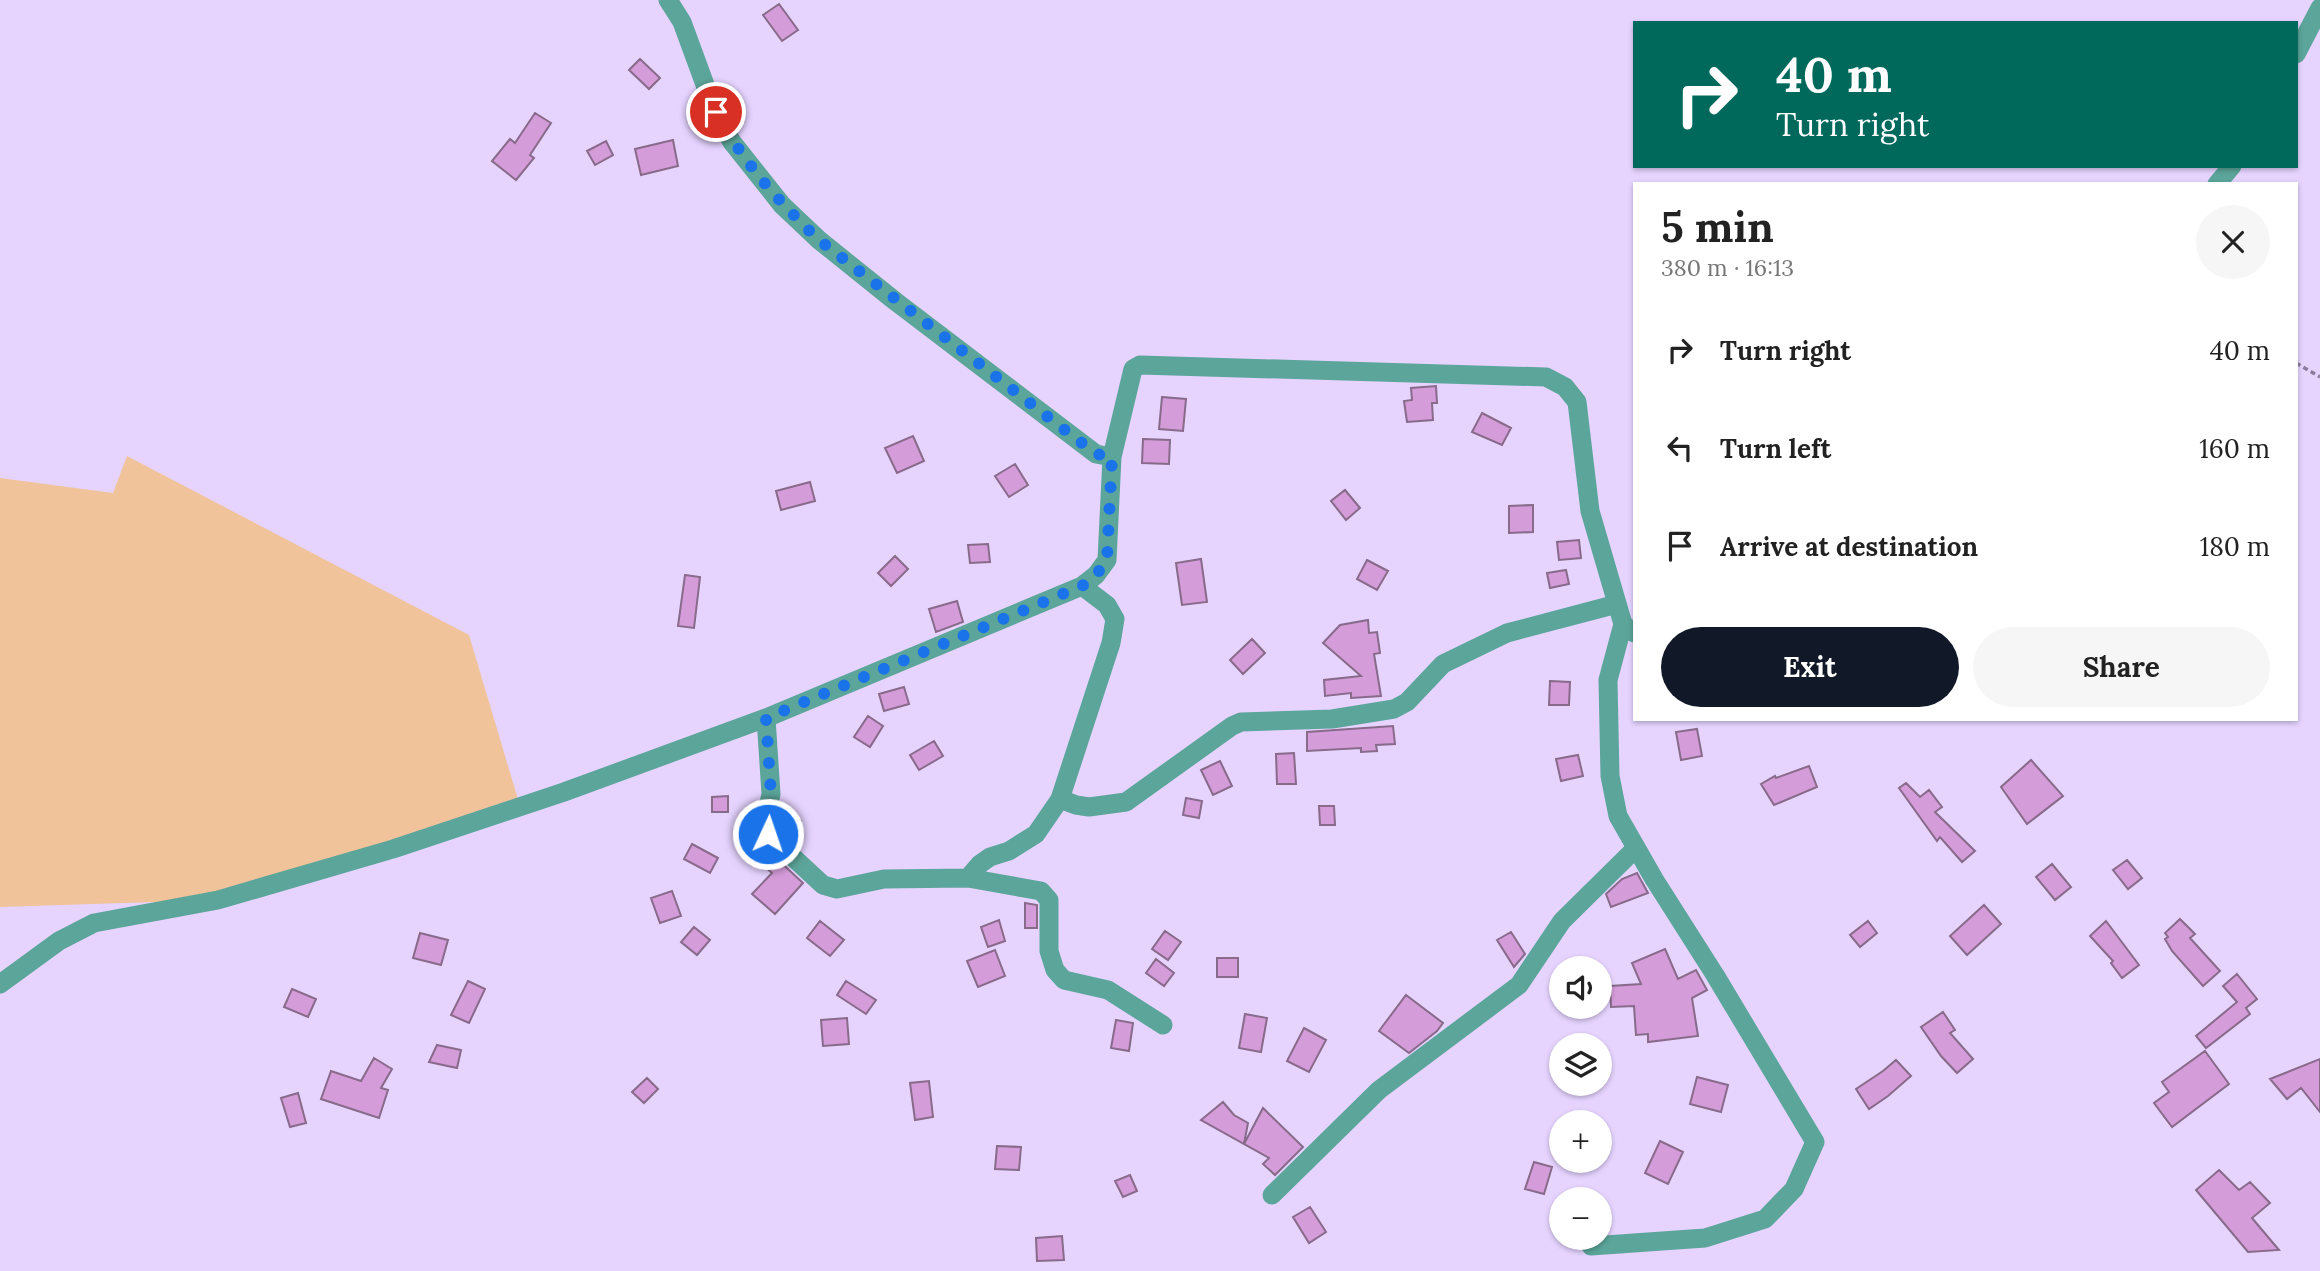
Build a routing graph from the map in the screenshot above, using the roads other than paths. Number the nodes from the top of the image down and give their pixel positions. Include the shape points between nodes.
1 (668, 0) edge
2 (2320, 8) edge
3 (2298, 50) edge
4 (2230, 168) edge
5 (2219, 182) edge
6 (1112, 457) junction
7 (1082, 586) junction
8 (1617, 604) junction
9 (1629, 629) edge
10 (766, 718) junction
11 (1060, 799) junction
12 (1636, 848) junction
13 (968, 878) junction
14 (0, 984) edge
15 (1163, 1025) dead end
16 (1272, 1195) dead end
17 (1612, 1245) edge

1 - 6 street via 682,22 732,142 782,205 916,317 1096,454
2 - 3 street
4 - 5 street
6 - 7 street via 1107,560
6 - 8 street via 1136,366 1546,377 1565,387 1577,402 1590,511
7 - 10 street
7 - 11 street via 1107,605 1115,619
8 - 9 street
8 - 11 street via 1507,634 1443,664 1407,702 1394,709 1332,719 1241,722 1126,802 1089,807
9 - 12 street via 1608,680 1609,776 1618,816
10 - 13 street via 771,794 765,821 768,834 822,885 837,890 884,879
10 - 14 street via 393,849 218,900 94,923 59,941
11 - 13 street via 1036,834 990,857
12 - 16 street via 1562,921 1519,985 1379,1090
12 - 17 street via 1815,1142 1794,1189 1765,1219 1705,1238
13 - 15 street via 1046,894 1049,951 1055,970 1064,980 1108,990

